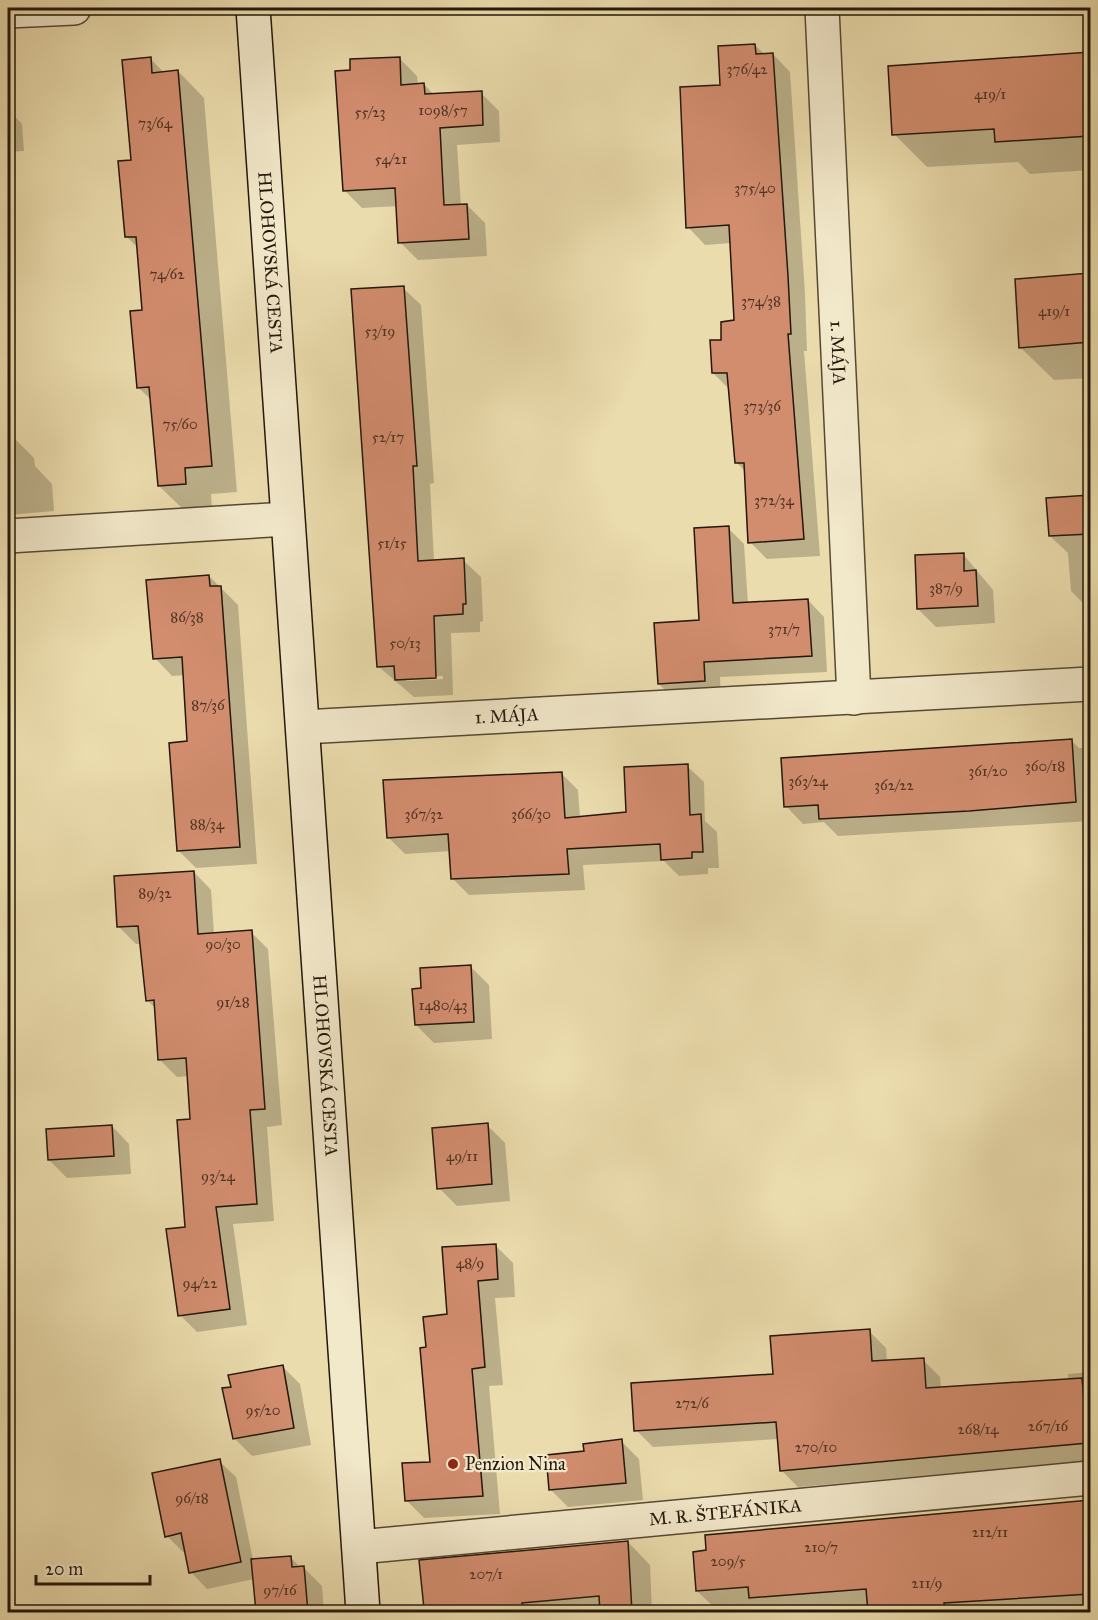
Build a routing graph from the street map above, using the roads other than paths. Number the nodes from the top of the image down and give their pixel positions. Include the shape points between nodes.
1 (74, 8) edge
2 (253, 8) edge
3 (822, 8) edge
4 (8, 11) edge
5 (287, 519) junction
6 (8, 536) edge
7 (1090, 684) edge
8 (854, 698) junction
9 (303, 727) junction
10 (1090, 1478) edge
11 (359, 1547) junction
12 (363, 1612) edge

1 - 4 street
2 - 5 street, HLOHOVSKÁ CESTA
3 - 8 street, 1. MÁJA
5 - 6 street
5 - 9 street, HLOHOVSKÁ CESTA
7 - 8 street, 1. MÁJA
8 - 9 street, 1. MÁJA
9 - 11 street, HLOHOVSKÁ CESTA
10 - 11 street, M. R. ŠTEFÁNIKA
11 - 12 street, HLOHOVSKÁ CESTA

